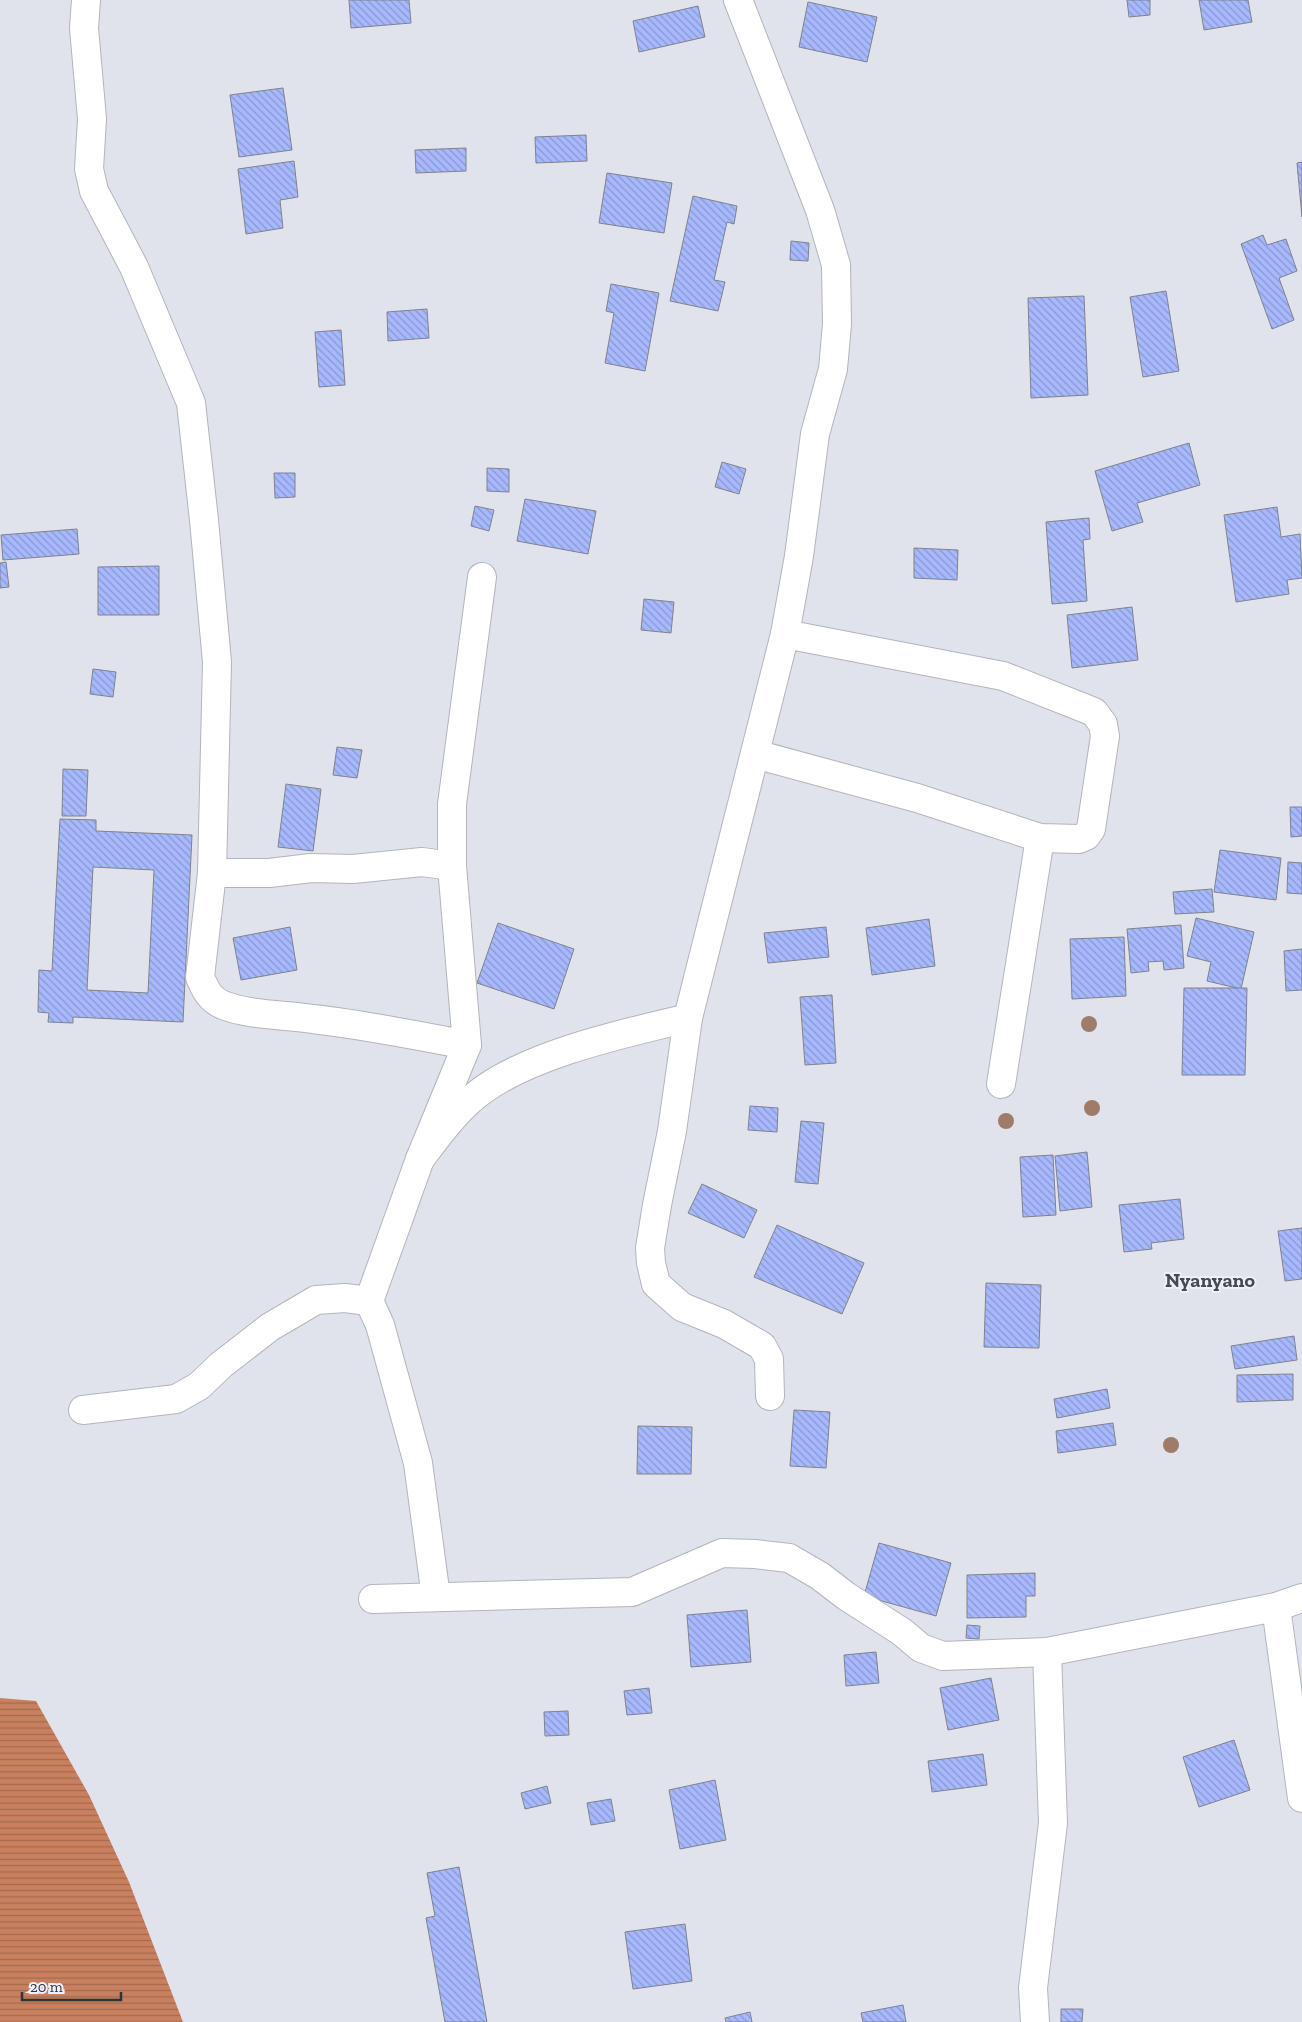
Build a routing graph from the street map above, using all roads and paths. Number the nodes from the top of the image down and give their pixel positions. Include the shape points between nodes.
1 (86, 0) edge
2 (738, 0) edge
3 (482, 577) dead end
4 (785, 634) junction
5 (755, 754) junction
6 (1040, 838) junction
7 (452, 866) junction
8 (212, 873) junction
9 (688, 1018) junction
10 (467, 1045) junction
11 (1001, 1084) dead end
12 (420, 1159) junction
13 (369, 1301) junction
14 (770, 1396) dead end
15 (83, 1410) dead end
16 (436, 1597) junction
17 (1302, 1598) edge
18 (373, 1599) dead end
19 (1276, 1607) junction
20 (1047, 1652) junction
21 (1302, 1798) edge
22 (1035, 2022) edge

1 - 8 street via 84,28 92,119 89,169 94,191 134,267 190,403 217,662
2 - 4 street via 820,210 836,265 837,324 833,369 815,434
3 - 7 street via 452,804
4 - 5 street
4 - 6 street via 1003,676 1094,712 1103,724 1106,736 1091,829 1079,839
5 - 6 street via 917,798
5 - 9 street
6 - 11 street
7 - 8 street via 422,862 353,869
7 - 10 street
8 - 10 street via 200,977 213,1000 224,1006 269,1014 384,1028
9 - 12 street via 610,1036 498,1079 453,1117
9 - 14 street via 672,1131 650,1248 651,1264 656,1284 682,1307 724,1324 762,1346 770,1359
10 - 12 street
12 - 13 street
13 - 15 street via 345,1298 316,1300 247,1343 198,1386 176,1399
13 - 16 street via 380,1325 418,1463
16 - 18 street
16 - 20 street via 632,1592 722,1553 755,1554 789,1558 820,1576 921,1648 943,1656
17 - 19 street
19 - 20 street
19 - 21 street
20 - 22 street via 1053,1823 1033,1988

